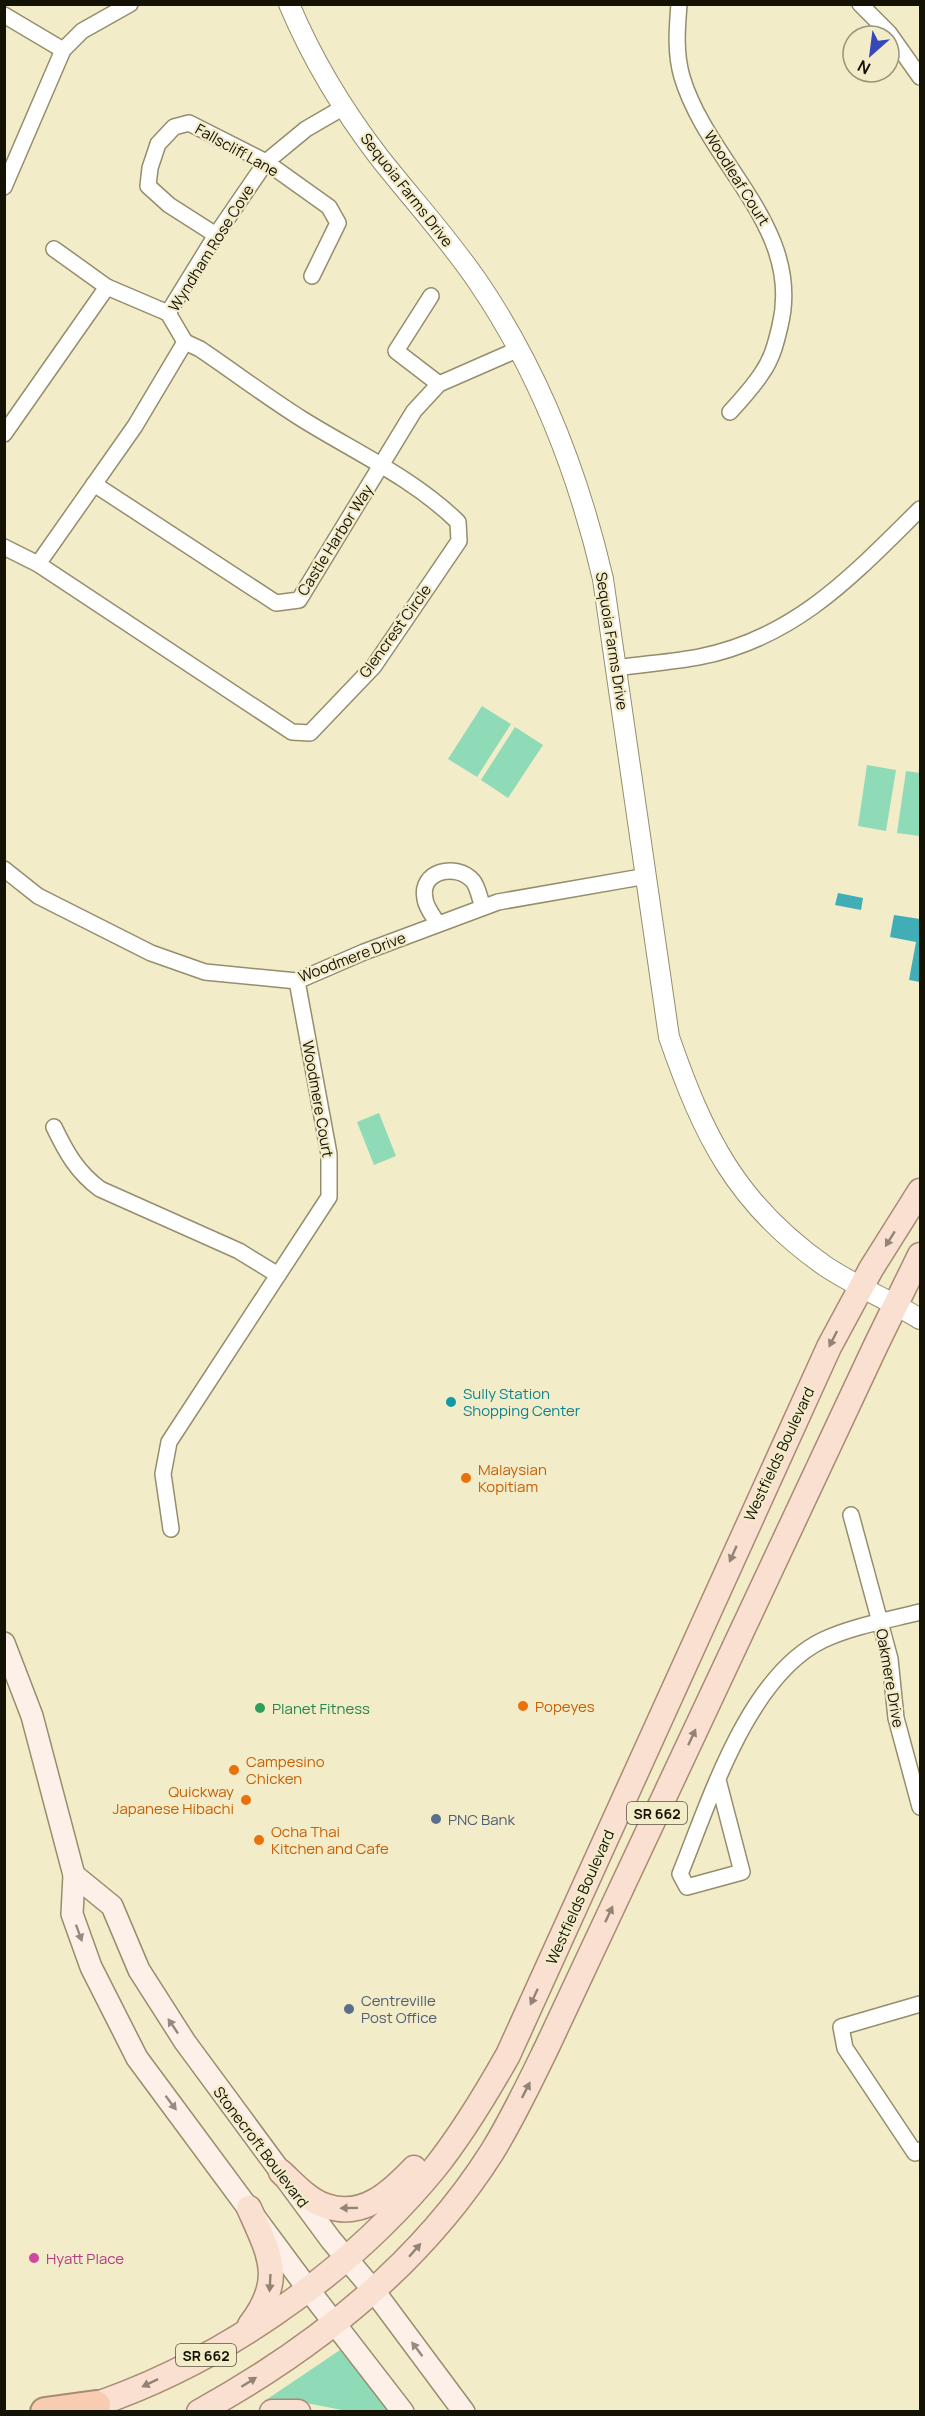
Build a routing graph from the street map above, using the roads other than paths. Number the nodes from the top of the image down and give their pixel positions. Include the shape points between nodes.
1 (130, 4) edge
2 (289, 4) edge
3 (679, 4) edge
4 (860, 4) edge
5 (4, 15) edge
6 (63, 50) junction
7 (921, 78) edge
8 (344, 107) junction
9 (266, 162) junction
10 (4, 187) edge
11 (216, 235) junction
12 (54, 249) dead end
13 (312, 276) dead end
14 (107, 287) junction
15 (431, 296) dead end
16 (168, 313) junction
17 (185, 342) junction
18 (519, 349) junction
19 (439, 384) junction
20 (730, 412) dead end
21 (4, 434) edge
22 (382, 465) junction
23 (94, 484) junction
24 (921, 509) edge
25 (4, 547) edge
26 (39, 564) junction
27 (617, 668) junction
28 (4, 869) edge
29 (646, 876) junction
30 (483, 907) junction
31 (438, 924) junction
32 (297, 981) junction
33 (54, 1127) dead end
34 (921, 1191) edge
35 (921, 1256) edge
36 (278, 1275) junction
37 (861, 1287) junction
38 (895, 1305) junction
39 (921, 1319) edge
40 (850, 1515) dead end
41 (171, 1529) dead end
42 (921, 1612) edge
43 (880, 1623) junction
44 (4, 1643) edge
45 (718, 1780) junction
46 (921, 1807) edge
47 (74, 1875) junction
48 (921, 2004) edge
49 (485, 2093) junction
50 (921, 2150) edge
51 (281, 2172) junction
52 (249, 2208) junction
53 (345, 2258) junction
54 (308, 2289) junction
55 (374, 2291) junction
56 (336, 2323) junction
57 (242, 2336) junction
58 (85, 2408) edge
59 (45, 2412) edge
60 (199, 2412) edge
61 (272, 2412) edge
62 (298, 2412) edge
63 (403, 2412) edge
64 (464, 2412) edge

1 - 6 street via 82,31
2 - 8 street, Sequoia Farms Drive via 315,60
3 - 20 street, Woodleaf Court via 676,33 682,78 701,121 770,229 784,293 775,349 763,373
4 - 7 street via 889,33
5 - 6 street
6 - 10 street
8 - 9 street, Wyndham Rose Cove via 306,129
8 - 18 street, Sequoia Farms Drive via 478,283
9 - 11 street, Wyndham Rose Cove
9 - 11 street, Fallscliff Lane via 189,123 174,127 158,144 148,186 169,205
9 - 13 street, Fallscliff Lane via 329,207 338,223
11 - 16 street, Wyndham Rose Cove
12 - 14 street
14 - 16 street
14 - 21 street
15 - 19 street via 396,351
16 - 17 street, Wyndham Rose Cove
17 - 22 street, Glencrest Circle via 301,418
17 - 23 street via 135,426
18 - 19 street, Castle Harbor Way
18 - 27 street, Sequoia Farms Drive via 567,452 588,516
19 - 22 street, Castle Harbor Way via 414,411
22 - 23 street, Castle Harbor Way via 299,600 276,603
22 - 26 street, Glencrest Circle via 445,509 458,522 459,541 374,666 310,733 292,732
23 - 26 street
24 - 27 street via 845,584 789,623 750,641 699,657
25 - 26 street, Glencrest Circle
27 - 29 street, Sequoia Farms Drive
28 - 32 street, Woodmere Drive via 38,896 151,953 205,972
29 - 30 street, Woodmere Drive
29 - 37 street, Sequoia Farms Drive via 669,1036 690,1099 713,1146 766,1216 799,1246
30 - 31 street, Woodmere Drive
30 - 31 street via 473,881 458,871 432,875 425,900
31 - 32 street, Woodmere Drive
32 - 36 street, Woodmere Court via 329,1154 329,1197
33 - 36 street via 71,1161 100,1190 239,1251
34 -> 37 main road, Westfields Boulevard / SR 662
35 - 38 main road, SR 662
36 - 41 street, Woodmere Court via 169,1442 163,1474
37 - 38 street, Sequoia Farms Drive
37 -> 49 main road, Westfields Boulevard / SR 662 via 746,1525 508,2055
38 - 39 street, Sequoia Farms Drive
55 -> 38 main road, SR 662 via 399,2268 461,2195 492,2152 523,2097
40 - 43 street, Oakmere Drive
42 - 43 street
43 - 45 street via 823,1640 787,1667 765,1689
43 - 46 street, Oakmere Drive via 890,1659 896,1718
44 - 47 main road via 32,1716
45 - 45 street via 742,1872 687,1887 680,1874
51 -> 47 main road, Stonecroft Boulevard via 162,2009 139,1970 112,1906
47 -> 52 main road via 72,1914 91,1967 122,2030 137,2058
48 - 50 street via 841,2026 845,2048 915,2153
49 -> 51 main road via 464,2104 429,2152 395,2187 366,2206 326,2206
49 - 53 main road, Westfields Boulevard / SR 662 via 434,2169
51 - 53 main road, Stonecroft Boulevard
52 - 54 main road
52 -> 57 main road via 268,2252 270,2295
53 - 54 main road, Westfields Boulevard / SR 662
53 - 55 main road, Stonecroft Boulevard
54 - 56 main road
54 - 57 main road, Westfields Boulevard / SR 662
55 - 56 main road, SR 662
64 -> 55 main road, Stonecroft Boulevard
60 -> 56 main road, SR 662 via 280,2363
56 - 63 main road
57 -> 58 main road, Westfields Boulevard / SR 662 via 134,2391
58 - 59 highway
61 - 62 main road

